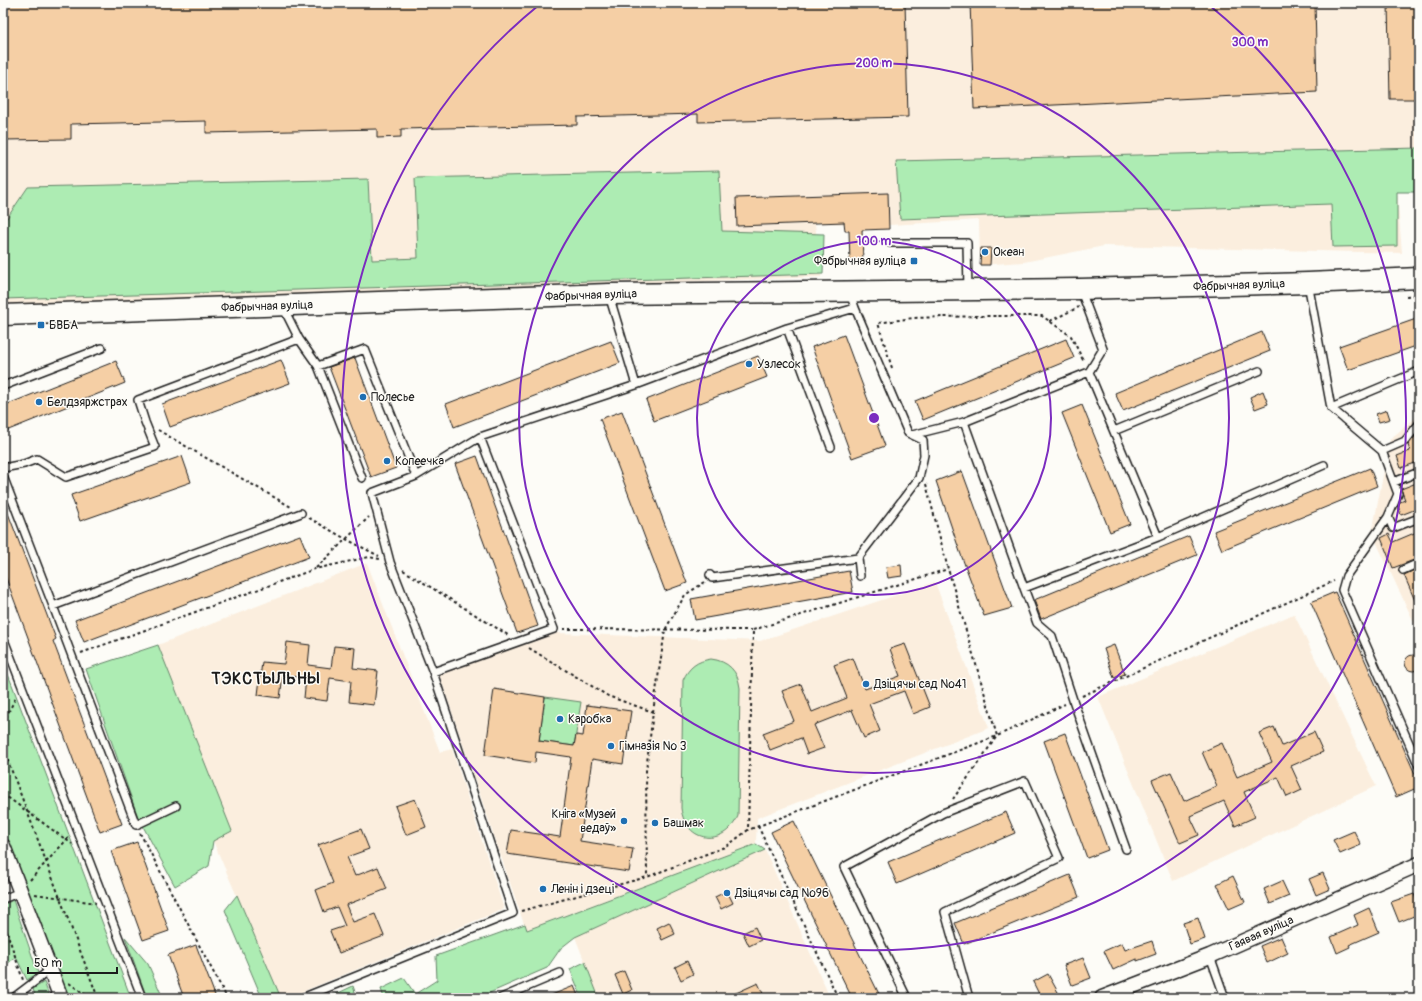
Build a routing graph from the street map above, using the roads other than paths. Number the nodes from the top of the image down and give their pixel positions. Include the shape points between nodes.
1 (890, 243) dead end
2 (1419, 278) edge
3 (1308, 283) junction
4 (1080, 289) junction
5 (968, 290) junction
6 (609, 294) junction
7 (852, 300) junction
8 (282, 305) junction
9 (3, 315) edge
10 (787, 328) junction
11 (299, 339) junction
12 (102, 348) dead end
13 (318, 366) junction
14 (1259, 371) dead end
15 (1419, 371) edge
16 (1089, 372) junction
17 (636, 385) junction
18 (3, 386) edge
19 (1331, 408) junction
20 (964, 422) junction
21 (1419, 424) edge
22 (1114, 431) junction
23 (912, 435) junction
24 (480, 437) junction
25 (831, 447) dead end
26 (1382, 451) junction
27 (1324, 465) dead end
28 (3, 468) edge
29 (1419, 472) edge
30 (3, 476) edge
31 (416, 476) junction
32 (362, 478) dead end
33 (1394, 482) junction
34 (302, 513) road end
35 (1388, 517) junction
36 (1419, 518) edge
37 (1158, 537) junction
38 (858, 558) junction
39 (1419, 563) edge
40 (1403, 570) dead end
41 (860, 576) dead end
42 (711, 577) road end
43 (1024, 588) junction
44 (54, 606) junction
45 (3, 637) edge
46 (433, 672) junction
47 (1419, 766) edge
48 (176, 806) dead end
49 (3, 846) edge
50 (1126, 849) dead end
51 (1419, 864) edge
52 (20, 892) junction
53 (3, 898) edge
54 (1210, 956) junction
55 (50, 970) junction
56 (560, 973) dead end
57 (307, 997) edge
58 (13, 998) edge
59 (61, 998) edge
60 (142, 998) edge
61 (501, 998) edge
62 (907, 998) edge
63 (969, 998) edge
64 (1102, 998) edge
65 (1225, 998) edge

1 - 5 lane via 968,243
2 - 3 main road, Фабрычная вуліца
3 - 4 main road, Фабрычная вуліца
3 - 19 lane
4 - 5 main road, Фабрычная вуліца
4 - 16 lane via 1102,349
5 - 7 main road, Фабрычная вуліца
6 - 7 main road, Фабрычная вуліца
6 - 8 main road, Фабрычная вуліца
6 - 17 lane
7 - 10 lane
7 - 23 lane via 908,433
8 - 9 main road, Фабрычная вуліца
8 - 11 lane
10 - 17 lane
10 - 25 lane
11 - 13 lane
11 - 28 lane via 138,400 155,447 66,477 37,459
12 - 18 lane
13 - 31 lane via 365,349
13 - 32 lane
14 - 22 lane
15 - 19 lane
16 - 20 lane
16 - 22 lane
17 - 24 lane
19 - 26 lane
20 - 23 lane
20 - 43 lane
21 - 26 lane via 1405,440
22 - 37 lane
23 - 38 lane via 923,440 924,455 919,478
24 - 31 lane
24 - 46 lane via 554,629
26 - 33 lane
27 - 37 lane
29 - 33 lane
30 - 44 lane
31 - 46 lane via 372,493 390,562
33 - 35 lane via 1398,494
34 - 44 lane
35 - 36 lane via 1393,528
35 - 47 lane via 1346,576 1342,590
37 - 43 lane
38 - 41 lane
38 - 42 lane
39 - 40 lane
43 - 50 lane via 1037,623 1052,636
44 - 48 lane via 136,825
45 - 60 lane
46 - 57 lane via 513,913
49 - 52 street
51 - 54 street, Гаявая вуліца
52 - 53 lane
52 - 55 street
54 - 64 street, Гаявая вуліца
54 - 65 lane
55 - 58 lane
55 - 59 street
56 - 61 lane
62 - 63 lane via 844,867 943,813 1025,781 1059,858 945,912

